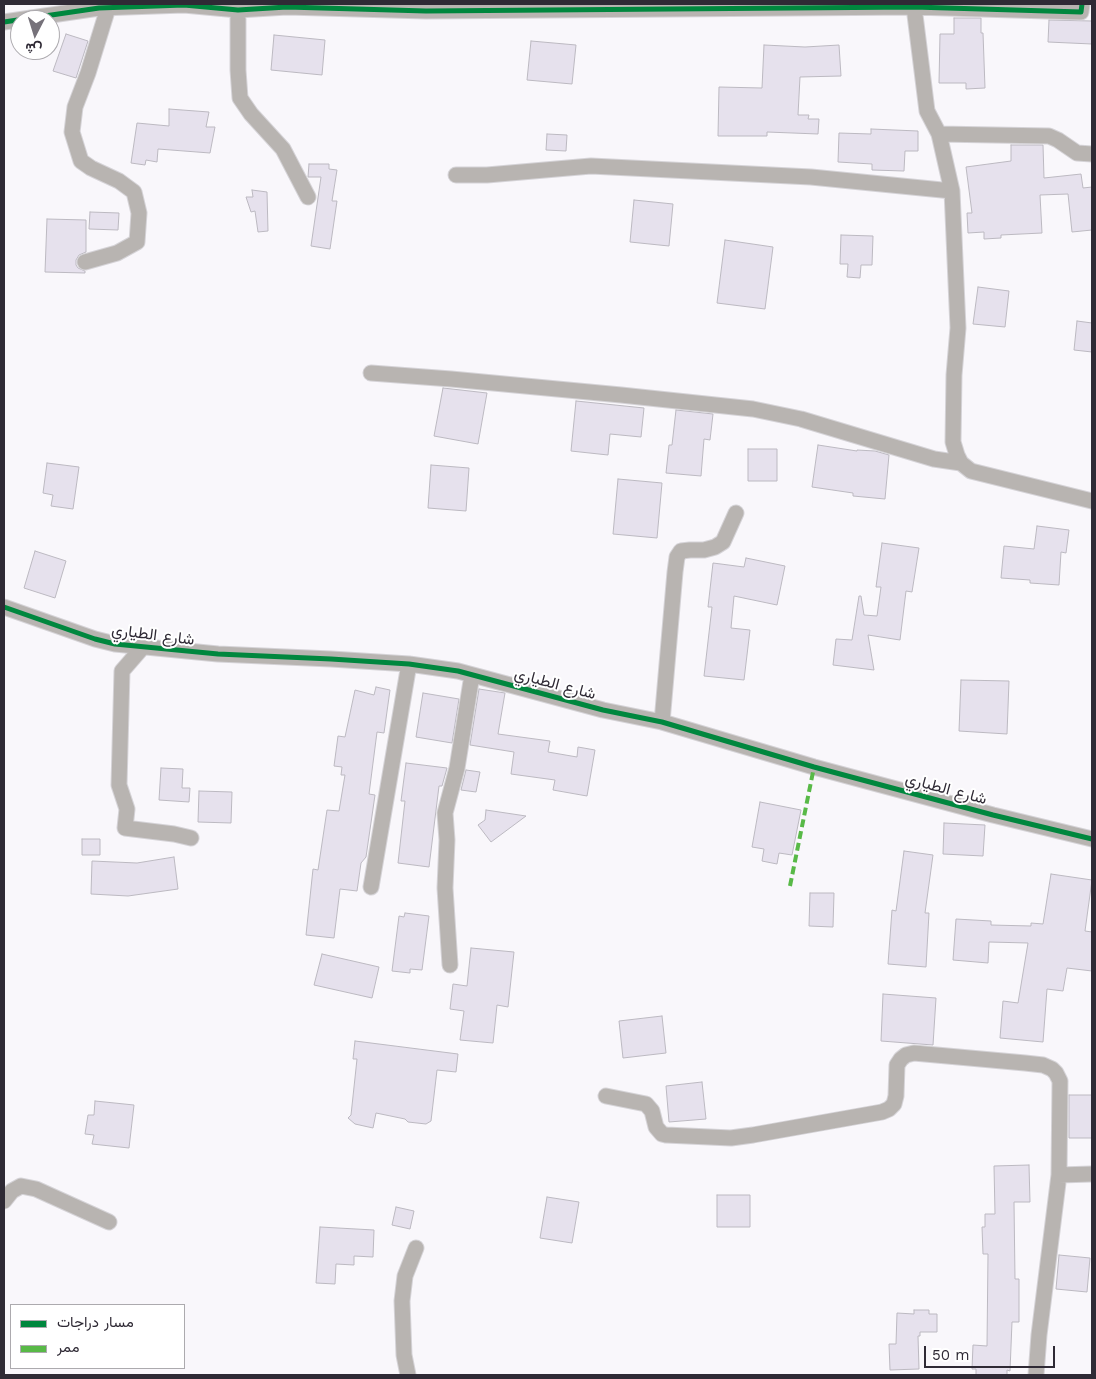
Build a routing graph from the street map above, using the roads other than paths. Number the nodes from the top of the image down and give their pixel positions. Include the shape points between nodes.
1 (184, 4) edge
2 (687, 6) edge
3 (102, 7) edge
4 (426, 7) edge
5 (914, 7) junction
6 (1085, 9) edge
7 (41, 10) edge
8 (238, 10) junction
9 (939, 134) junction
10 (1092, 154) edge
11 (456, 175) dead end
12 (952, 191) junction
13 (308, 197) dead end
14 (86, 262) dead end
15 (371, 373) dead end
16 (961, 463) junction
17 (1092, 501) edge
18 (736, 514) dead end
19 (4, 607) edge
20 (142, 648) junction
21 (409, 664) junction
22 (472, 675) junction
23 (662, 722) junction
24 (191, 838) dead end
25 (1092, 838) edge
26 (371, 887) dead end
27 (450, 965) dead end
28 (606, 1096) dead end
29 (1092, 1174) edge
30 (1059, 1175) junction
31 (4, 1201) edge
32 (109, 1222) dead end
33 (416, 1248) dead end
34 (408, 1375) edge
35 (1036, 1375) edge

1 - 3 street
1 - 8 street
2 - 4 street
2 - 5 street
3 - 7 street
3 - 14 street via 88,73 75,107 72,132 81,161 134,192 139,213 138,232 137,242 117,253
4 - 8 street
5 - 6 street
5 - 9 street via 926,111
8 - 13 street via 240,98 283,149
9 - 10 street via 1049,136 1077,153
9 - 12 street
11 - 12 street via 591,166 811,177
12 - 16 street via 958,328 953,442
15 - 16 street via 753,410 801,419 934,460
16 - 17 street via 971,471
18 - 23 street via 723,542 704,550 682,551 677,557
19 - 20 street, شارع الطياري via 95,639
20 - 21 street, شارع الطياري
20 - 24 street via 122,671 119,785 127,809 125,828
21 - 22 street, شارع الطياري
21 - 26 street
22 - 23 street, شارع الطياري via 603,710
22 - 27 street via 446,813 445,888
23 - 25 street, شارع الطياري via 814,767
28 - 30 street via 646,1104 662,1134 731,1138 889,1109 896,1096 897,1065 901,1058 914,1053 1044,1065 1056,1073 1060,1081
29 - 30 street
30 - 35 street
31 - 32 street via 21,1186 36,1189
33 - 34 street via 404,1276 402,1302

